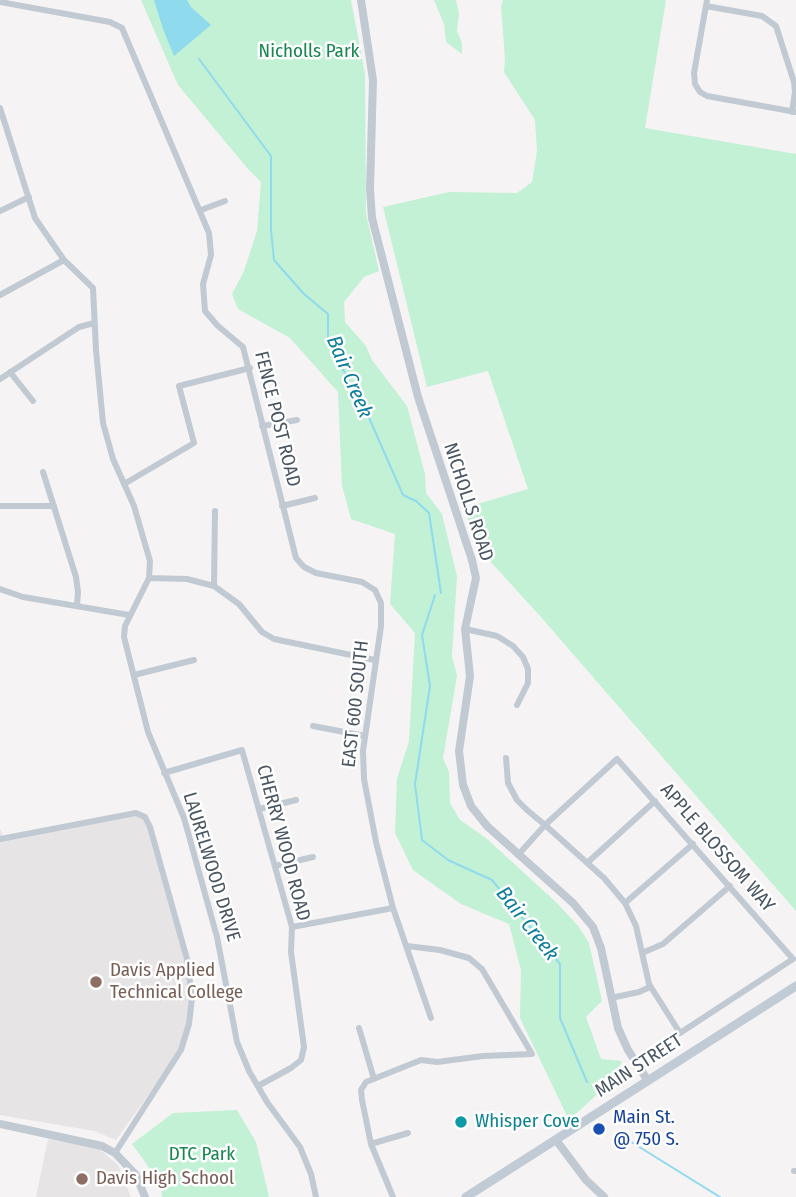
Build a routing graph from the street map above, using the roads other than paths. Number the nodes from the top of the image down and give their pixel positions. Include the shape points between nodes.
1 (360, 0) edge
2 (0, 2) edge
3 (706, 3) edge
4 (0, 108) edge
5 (794, 112) edge
6 (29, 197) junction
7 (225, 201) dead end
8 (201, 210) junction
9 (0, 211) edge
10 (64, 260) junction
11 (0, 295) edge
12 (94, 323) junction
13 (250, 368) junction
14 (10, 372) junction
15 (0, 379) edge
16 (33, 401) dead end
17 (297, 420) dead end
18 (262, 426) junction
19 (43, 472) dead end
20 (124, 484) junction
21 (314, 498) dead end
22 (0, 506) edge
23 (54, 506) junction
24 (282, 506) junction
25 (215, 511) dead end
26 (149, 578) junction
27 (214, 586) junction
28 (0, 589) edge
29 (76, 606) junction
30 (129, 615) junction
31 (381, 626) joint
32 (465, 629) junction
33 (194, 660) dead end
34 (375, 660) junction
35 (134, 676) junction
36 (517, 705) dead end
37 (313, 726) dead end
38 (365, 736) junction
39 (506, 758) dead end
40 (164, 773) junction
41 (296, 800) dead end
42 (655, 801) junction
43 (259, 809) junction
44 (545, 825) junction
45 (0, 839) edge
46 (693, 844) junction
47 (518, 855) junction
48 (313, 857) dead end
49 (587, 863) junction
50 (275, 866) junction
51 (730, 886) junction
52 (625, 903) junction
53 (393, 908) junction
54 (292, 927) junction
55 (407, 946) junction
56 (642, 953) junction
57 (796, 986) edge
58 (650, 987) junction
59 (611, 998) junction
60 (431, 1018) dead end
61 (359, 1028) dead end
62 (374, 1079) junction
63 (648, 1081) junction
64 (258, 1086) junction
65 (0, 1124) edge
66 (408, 1133) dead end
67 (556, 1140) junction
68 (371, 1144) junction
69 (115, 1153) junction
70 (145, 1197) edge
71 (316, 1197) edge
72 (393, 1197) edge
73 (466, 1197) edge
74 (604, 1197) edge

1 - 32 street, NICHOLLS ROAD via 373,80 372,218 418,397 474,567 476,583
2 - 8 street, FENCE POST ROAD via 122,28
3 - 5 street via 762,16 776,26 794,82
3 - 5 street via 694,73 700,92
4 - 6 street
6 - 9 street
6 - 10 street via 35,218
7 - 8 street
8 - 13 street, FENCE POST ROAD via 211,254 203,285 205,311 243,347
10 - 11 street
10 - 12 street via 93,288
12 - 14 street via 79,327
12 - 20 street via 103,423
13 - 18 street, FENCE POST ROAD
13 - 20 street via 180,386 194,443
14 - 15 street
14 - 16 street
17 - 18 street
18 - 24 street, FENCE POST ROAD
19 - 23 street
20 - 26 street via 150,561
21 - 24 street
22 - 23 street
23 - 29 street via 76,577
24 - 31 street, FENCE POST ROAD via 296,558 316,573 362,582 374,590 381,603
25 - 27 street
26 - 27 street via 187,579
26 - 30 street
27 - 34 street via 274,639
28 - 29 street
29 - 30 street
30 - 35 street, LAURELWOOD DRIVE via 124,637
31 - 34 street, EAST 600 SOUTH
32 - 36 street via 497,636 523,657 528,682
32 - 47 street, NICHOLLS ROAD via 470,676 459,751 461,777 476,813
33 - 35 street
34 - 38 street, EAST 600 SOUTH
35 - 40 street, LAURELWOOD DRIVE
37 - 38 street
38 - 53 street, EAST 600 SOUTH via 364,779
39 - 44 street via 513,795
40 - 43 street, CHERRY WOOD ROAD via 242,750
40 - 64 street, LAURELWOOD DRIVE via 184,818 217,936 237,1042
41 - 43 street
42 - 44 street, APPLE BLOSSOM WAY via 617,759
42 - 46 street, APPLE BLOSSOM WAY
42 - 49 street
43 - 50 street, CHERRY WOOD ROAD
44 - 47 street
44 - 49 street
45 - 69 street via 136,813 145,817 150,827 187,959 192,998 181,1050
46 - 51 street, APPLE BLOSSOM WAY
46 - 52 street
47 - 59 street, NICHOLLS ROAD via 593,927
48 - 50 street
49 - 52 street
50 - 54 street, CHERRY WOOD ROAD
51 - 56 street via 663,944
51 - 58 street, APPLE BLOSSOM WAY via 793,959 680,1032
52 - 56 street
53 - 54 street
53 - 55 street, EAST 600 SOUTH
54 - 64 street, CHERRY WOOD ROAD via 303,1055 291,1069
55 - 60 street, EAST 600 SOUTH
55 - 62 street via 469,958 482,969 532,1054 421,1060
56 - 58 street
57 - 63 main road, MAIN STREET
58 - 59 street
59 - 63 street, NICHOLLS ROAD via 621,1035
61 - 62 street
62 - 68 street via 361,1090
63 - 67 main road, MAIN STREET
64 - 71 street, LAURELWOOD DRIVE via 300,1147
65 - 69 street via 88,1142
66 - 68 street
67 - 73 main road, MAIN STREET
67 - 74 street
68 - 72 street
69 - 70 street via 136,1175

